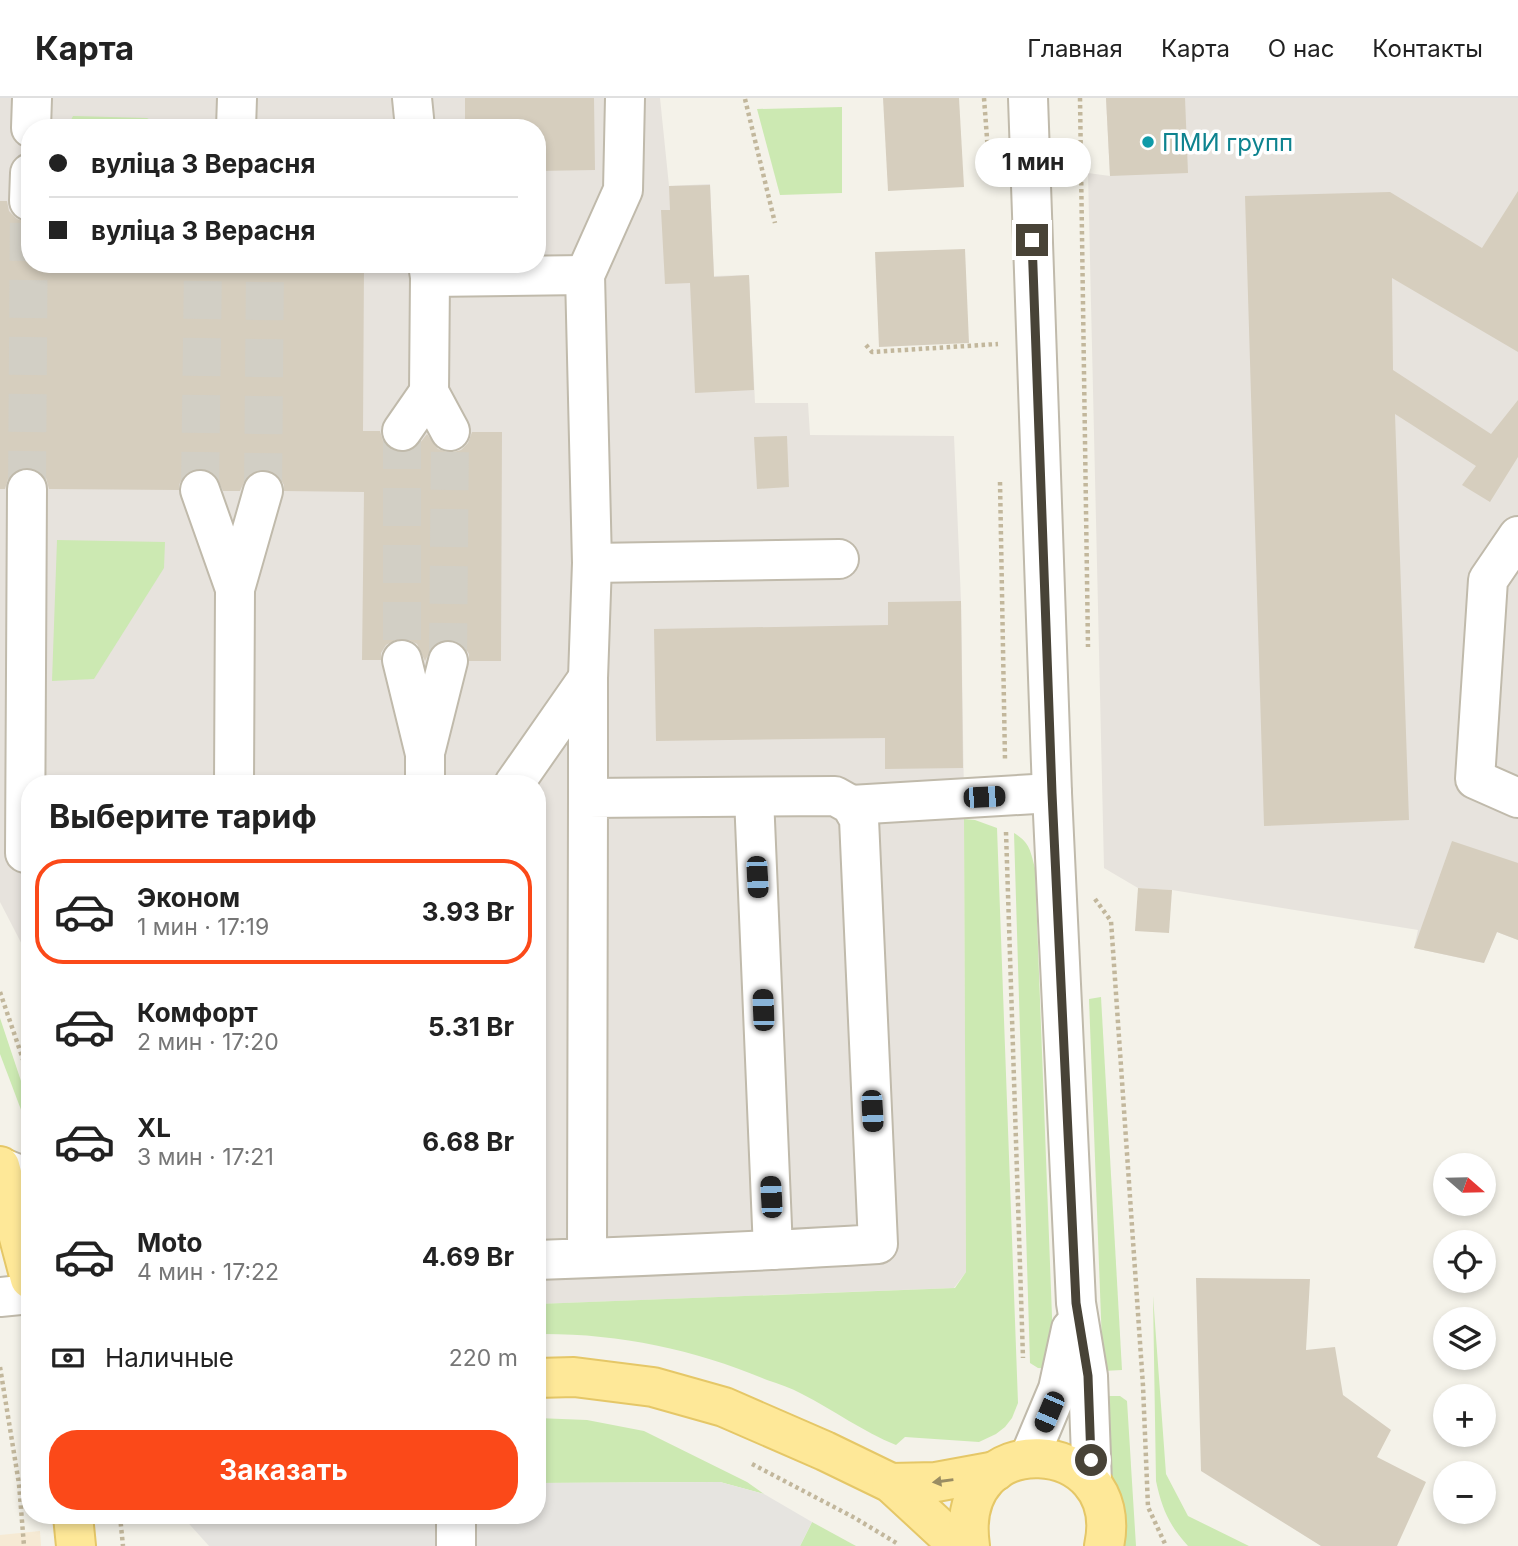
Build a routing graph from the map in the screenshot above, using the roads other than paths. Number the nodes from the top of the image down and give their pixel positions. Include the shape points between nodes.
1 (32, 98) edge
2 (237, 98) edge
3 (412, 98) edge
4 (625, 98) edge
5 (1028, 98) edge
6 (31, 119) edge
7 (236, 119) edge
8 (414, 119) edge
9 (429, 273) edge
10 (507, 273) edge
11 (585, 275) junction
12 (429, 392) junction
13 (402, 431) tunnel mouth
14 (450, 432) tunnel mouth
15 (27, 489) tunnel mouth
16 (200, 490) tunnel mouth
17 (264, 491) tunnel mouth
18 (1518, 536) edge
19 (839, 559) dead end
20 (592, 563) junction
21 (235, 589) junction
22 (402, 660) tunnel mouth
23 (448, 661) tunnel mouth
24 (587, 678) junction
25 (425, 769) edge
26 (27, 775) edge
27 (234, 775) edge
28 (520, 775) edge
29 (1052, 793) junction
30 (754, 797) junction
31 (1518, 798) edge
32 (588, 799) junction
33 (0, 802) edge
34 (851, 805) junction
35 (21, 846) edge
36 (0, 1166) edge
37 (21, 1175) edge
38 (21, 1227) edge
39 (773, 1250) junction
40 (587, 1258) junction
41 (546, 1260) edge
42 (21, 1295) edge
43 (0, 1297) edge
44 (1076, 1303) junction
45 (546, 1378) edge
46 (1012, 1465) junction
47 (891, 1483) junction
48 (1092, 1483) junction
49 (959, 1546) edge
50 (970, 1546) edge
51 (1104, 1546) edge

1 - 6 street
2 - 7 street
3 - 8 street
4 - 11 street via 622,190
5 - 29 street
9 - 12 street
10 - 11 street
11 - 20 street
12 - 13 street
12 - 14 street
15 - 26 street
16 - 21 street
17 - 21 street
18 - 31 street via 1489,580 1475,779
19 - 20 street
20 - 24 street
21 - 27 street
22 - 25 street
23 - 25 street
24 - 28 street
24 - 32 street
29 - 34 street
29 - 44 street
30 - 32 street
30 - 34 street via 835,796
30 - 39 street
32 - 40 street
33 - 35 street
34 - 39 street via 859,820 878,1244
36 - 37 street
36 - 38 main road
39 - 40 street
40 - 41 street
42 - 43 street
44 - 46 street via 1058,1389
44 - 48 street via 1088,1376
45 - 47 main road via 653,1387 724,1408
46 -> 47 main road via 936,1482
46 - 48 main road via 1046,1458 1079,1471
46 - 50 main road via 984,1483 975,1496 969,1512
47 - 49 main road
48 - 51 main road via 1105,1512

